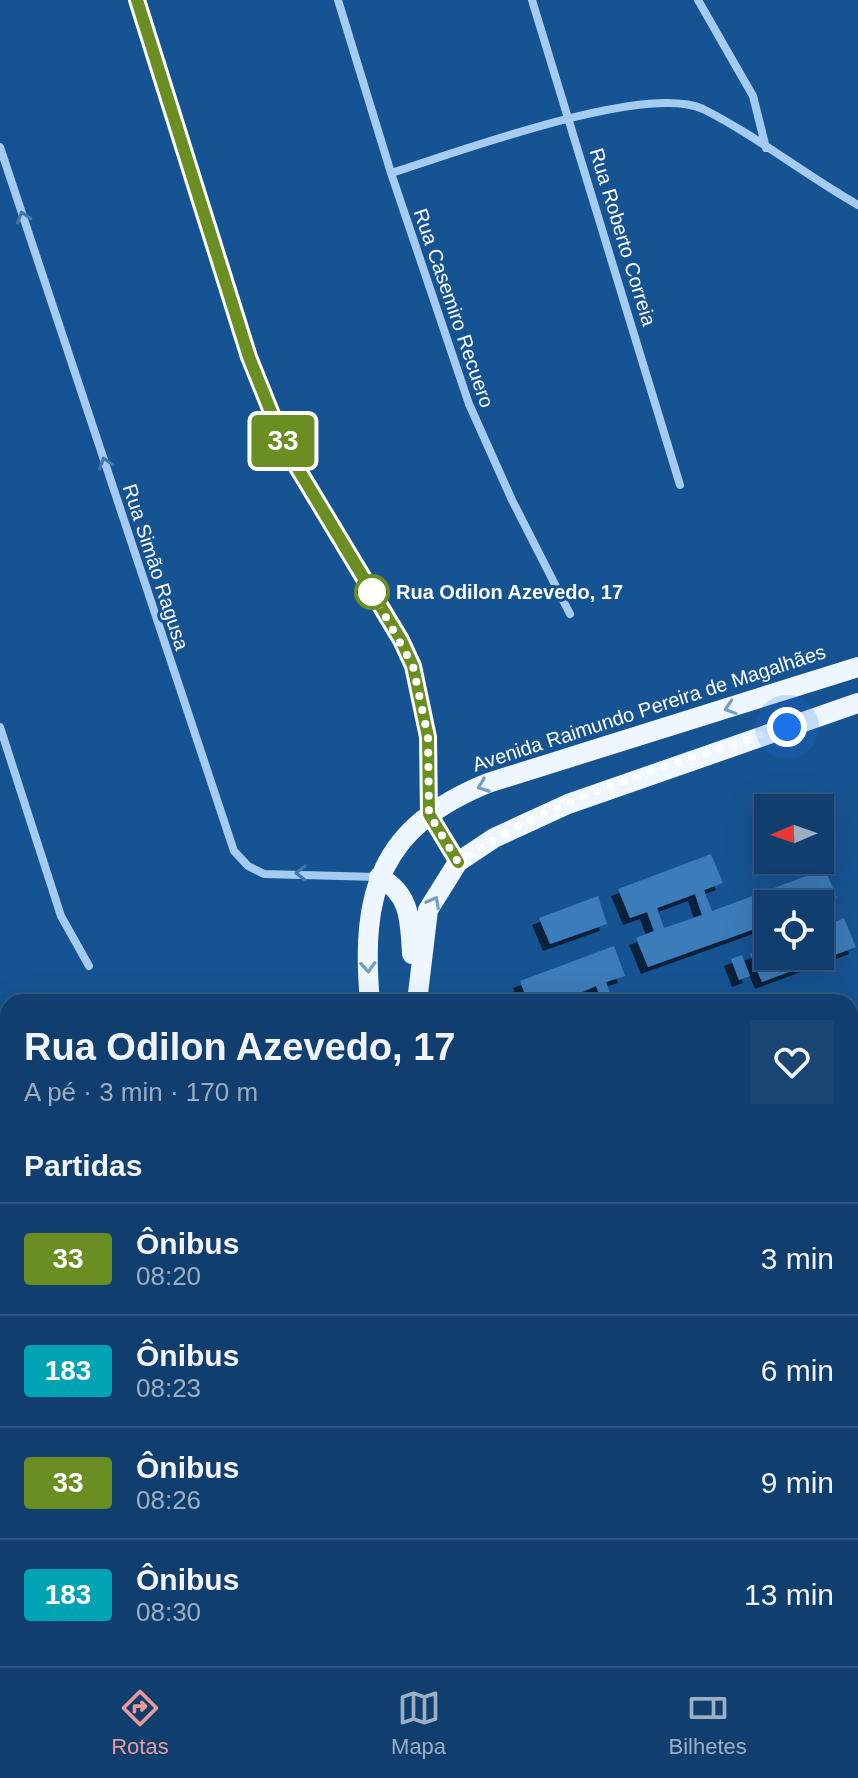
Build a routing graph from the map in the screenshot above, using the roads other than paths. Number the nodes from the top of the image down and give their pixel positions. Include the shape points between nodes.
1 (137, 0) edge
2 (338, 0) edge
3 (532, 0) edge
4 (698, 0) edge
5 (570, 119) junction
6 (0, 147) edge
7 (766, 148) junction
8 (391, 173) junction
9 (858, 205) edge
10 (680, 485) dead end
11 (570, 614) dead end
12 (858, 667) edge
13 (858, 703) edge
14 (0, 727) edge
15 (429, 814) junction
16 (458, 862) junction
17 (379, 877) junction
18 (89, 966) dead end
19 (370, 994) edge
20 (415, 994) edge
21 (417, 994) edge

1 - 15 street via 249,357 286,449 413,666 428,737
2 - 8 street, Rua Casemiro Recuero
3 - 5 street, Rua Roberto Correia
4 - 7 street via 753,96
5 - 7 street via 669,103 700,108
5 - 8 street
5 - 10 street, Rua Roberto Correia
17 -> 6 street, Rua Simão Ragusa via 264,874 234,851
7 - 9 street
8 - 11 street, Rua Casemiro Recuero via 469,404
12 -> 15 main road, Avenida Raimundo Pereira de Magalhães via 488,783
13 - 16 main road via 568,804 494,838
14 - 18 street via 61,916
15 - 16 street
15 - 17 main road, Avenida Raimundo Pereira de Magalhães via 397,846
21 -> 16 main road via 428,910
17 -> 19 main road, Avenida Raimundo Pereira de Magalhães via 367,934
17 - 20 main road via 403,895 410,913

